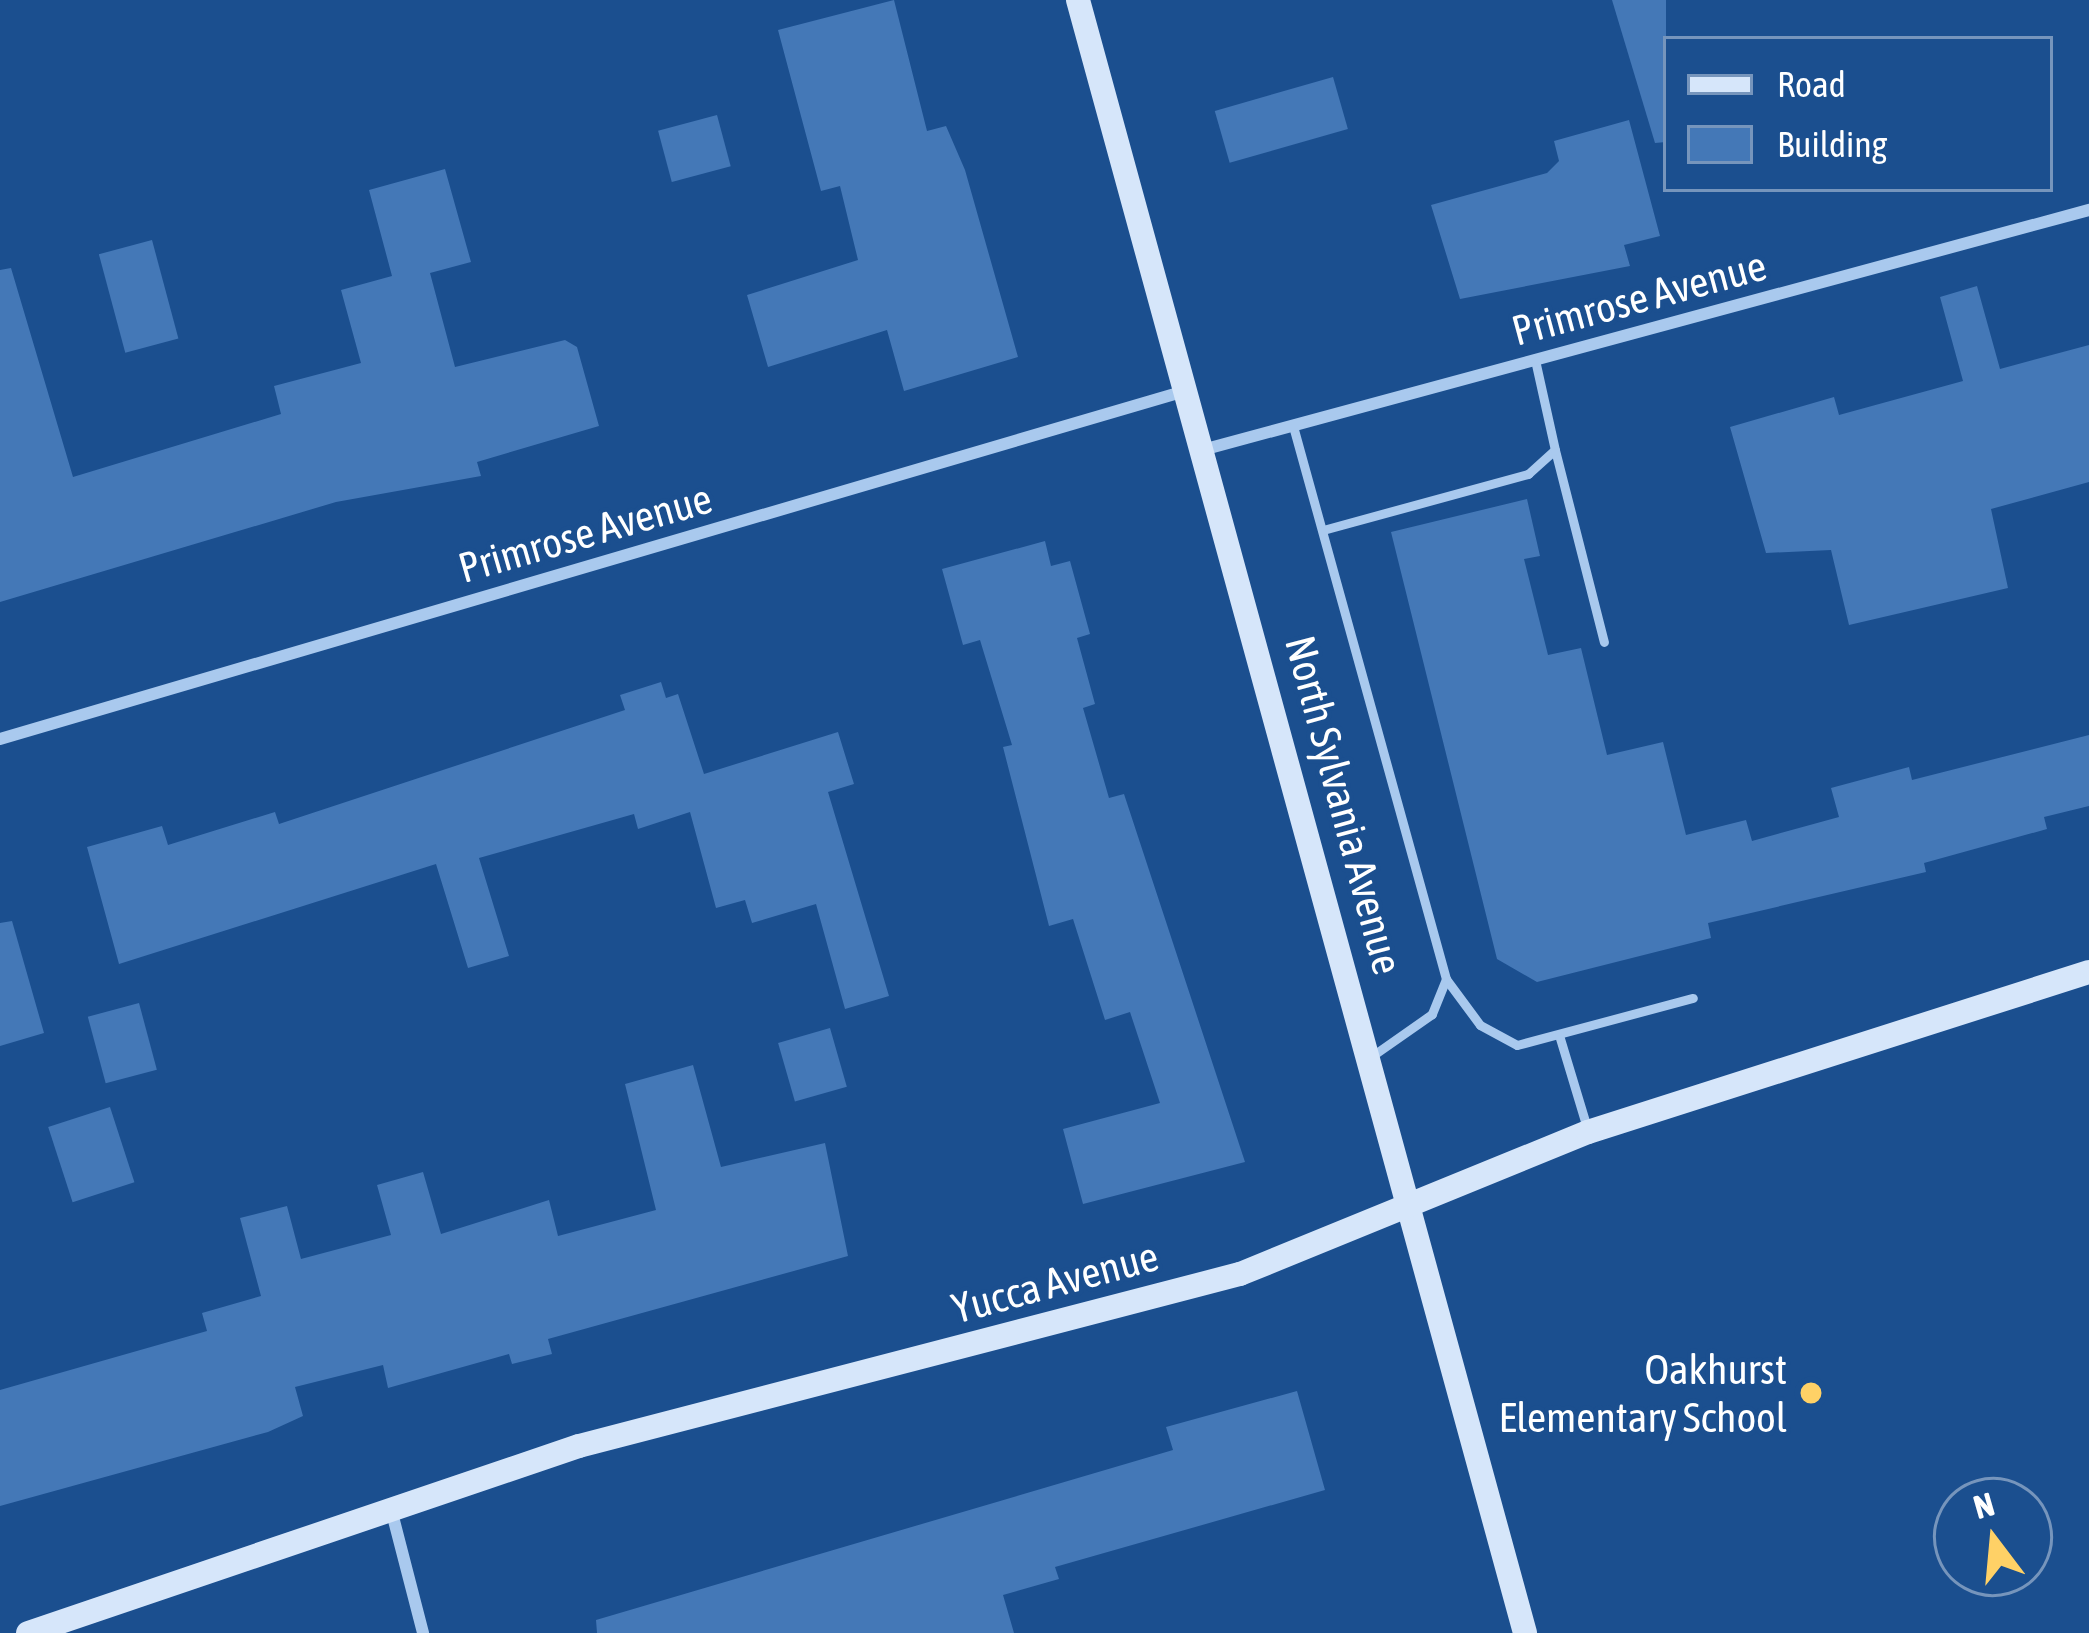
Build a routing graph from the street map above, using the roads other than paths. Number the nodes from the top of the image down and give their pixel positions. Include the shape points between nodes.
1 (1078, 0) edge
2 (2089, 209) edge
3 (1535, 360) junction
4 (1189, 390) junction
5 (1294, 426) junction
6 (1206, 449) junction
7 (1555, 450) junction
8 (1323, 530) junction
9 (1604, 642) dead end
10 (0, 739) edge
11 (2089, 972) edge
12 (1446, 979) junction
13 (1694, 998) dead end
14 (1559, 1035) junction
15 (1372, 1056) junction
16 (1588, 1132) junction
17 (1414, 1210) junction
18 (391, 1509) junction
19 (28, 1633) edge
20 (423, 1633) edge
21 (1525, 1633) edge

1 - 4 street, North Sylvania Avenue
2 - 3 street, Primrose Avenue
3 - 5 street, Primrose Avenue
3 - 7 lane
4 - 6 street, North Sylvania Avenue
4 - 10 street, Primrose Avenue
5 - 6 street, Primrose Avenue
5 - 8 lane
6 - 15 street, North Sylvania Avenue
7 - 8 lane via 1528,474
7 - 9 lane
8 - 12 lane
11 - 16 street, Yucca Avenue
12 - 14 lane via 1480,1025 1517,1046
12 - 15 lane via 1432,1014
13 - 14 lane
14 - 16 lane
15 - 17 street, North Sylvania Avenue
16 - 17 street, Yucca Avenue
17 - 18 street, Yucca Avenue via 1240,1274 579,1446
17 - 21 street, North Sylvania Avenue
18 - 19 street, Yucca Avenue
18 - 20 street

